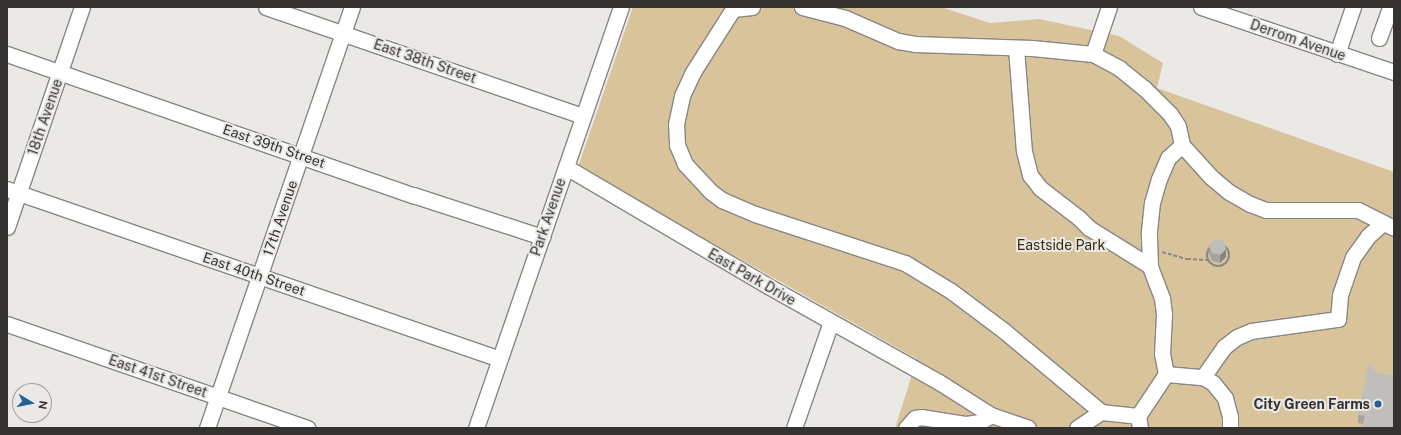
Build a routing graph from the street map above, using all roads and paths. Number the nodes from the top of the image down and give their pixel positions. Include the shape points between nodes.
1 (82, 7) edge
2 (266, 7) edge
3 (352, 7) edge
4 (621, 7) edge
5 (752, 7) edge
6 (802, 7) edge
7 (1110, 7) edge
8 (1201, 7) edge
9 (1353, 7) edge
10 (1390, 7) edge
11 (733, 8) edge
12 (343, 33) junction
13 (1379, 38) dead end
14 (1016, 48) junction
15 (7, 54) edge
16 (1093, 54) junction
17 (1337, 54) junction
18 (60, 72) junction
19 (1394, 72) edge
20 (584, 116) junction
21 (1182, 144) junction
22 (302, 156) junction
23 (566, 167) junction
24 (13, 191) edge
25 (1389, 225) edge
26 (7, 226) edge
27 (542, 237) junction
28 (1150, 259) junction
29 (1208, 260) junction
30 (259, 276) junction
31 (831, 322) junction
32 (7, 324) edge
33 (500, 359) junction
34 (1166, 374) junction
35 (1203, 377) junction
36 (218, 396) junction
37 (1101, 412) junction
38 (992, 415) junction
39 (1139, 422) edge
40 (207, 428) edge
41 (308, 428) edge
42 (476, 428) edge
43 (794, 428) edge
44 (906, 428) edge
45 (1028, 428) edge
46 (1077, 428) edge
47 (1230, 428) edge

1 - 18 street, 18th Avenue
2 - 12 street, East 38th Street
3 - 12 street, 17th Avenue
4 - 20 street, Park Avenue
5 - 11 street
6 - 14 street via 845,18 898,41
7 - 16 street
8 - 17 street, Derrom Avenue
9 - 17 street
10 - 13 street
11 - 37 street via 693,72 682,96 677,145 685,164 700,181 722,200 743,209 905,263 951,291 1003,330
12 - 20 street, East 38th Street
12 - 22 street, 17th Avenue
14 - 16 street
14 - 28 street via 1024,151 1030,174 1040,188 1080,218 1089,228
15 - 18 street, East 39th Street
16 - 21 street via 1119,68 1170,114 1178,126
17 - 19 street, Derrom Avenue
18 - 22 street, East 39th Street
18 - 24 street, 18th Avenue
20 - 23 street, Park Avenue
21 - 25 street via 1211,177 1229,192 1250,204 1271,210 1358,210
21 - 28 street via 1168,158 1159,179 1150,216
22 - 27 street, East 39th Street
22 - 30 street, 17th Avenue
23 - 27 street, Park Avenue
23 - 31 street, East Park Drive
24 - 26 street, 18th Avenue
24 - 30 street, East 40th Street
25 - 35 street via 1368,236 1353,257 1340,295 1338,319 1251,331 1237,337 1224,347
27 - 33 street, Park Avenue
28 - 29 path via 1164,252 1187,260
28 - 34 street via 1162,298 1162,354
29 - 29 path via 1213,265 1220,266 1227,262 1228,251 1224,245 1213,244 1207,252
30 - 33 street, East 40th Street
30 - 36 street, 17th Avenue
31 - 38 street, East Park Drive via 939,382
31 - 43 street
32 - 36 street, East 41st Street
33 - 42 street, Park Avenue
34 - 35 street
34 - 39 street
35 - 47 street via 1213,383 1225,398
36 - 40 street, 17th Avenue
36 - 41 street, East 41st Street
37 - 39 street
37 - 46 street
38 - 44 street via 980,422 966,424 921,417 915,418
38 - 45 street, East Park Drive

